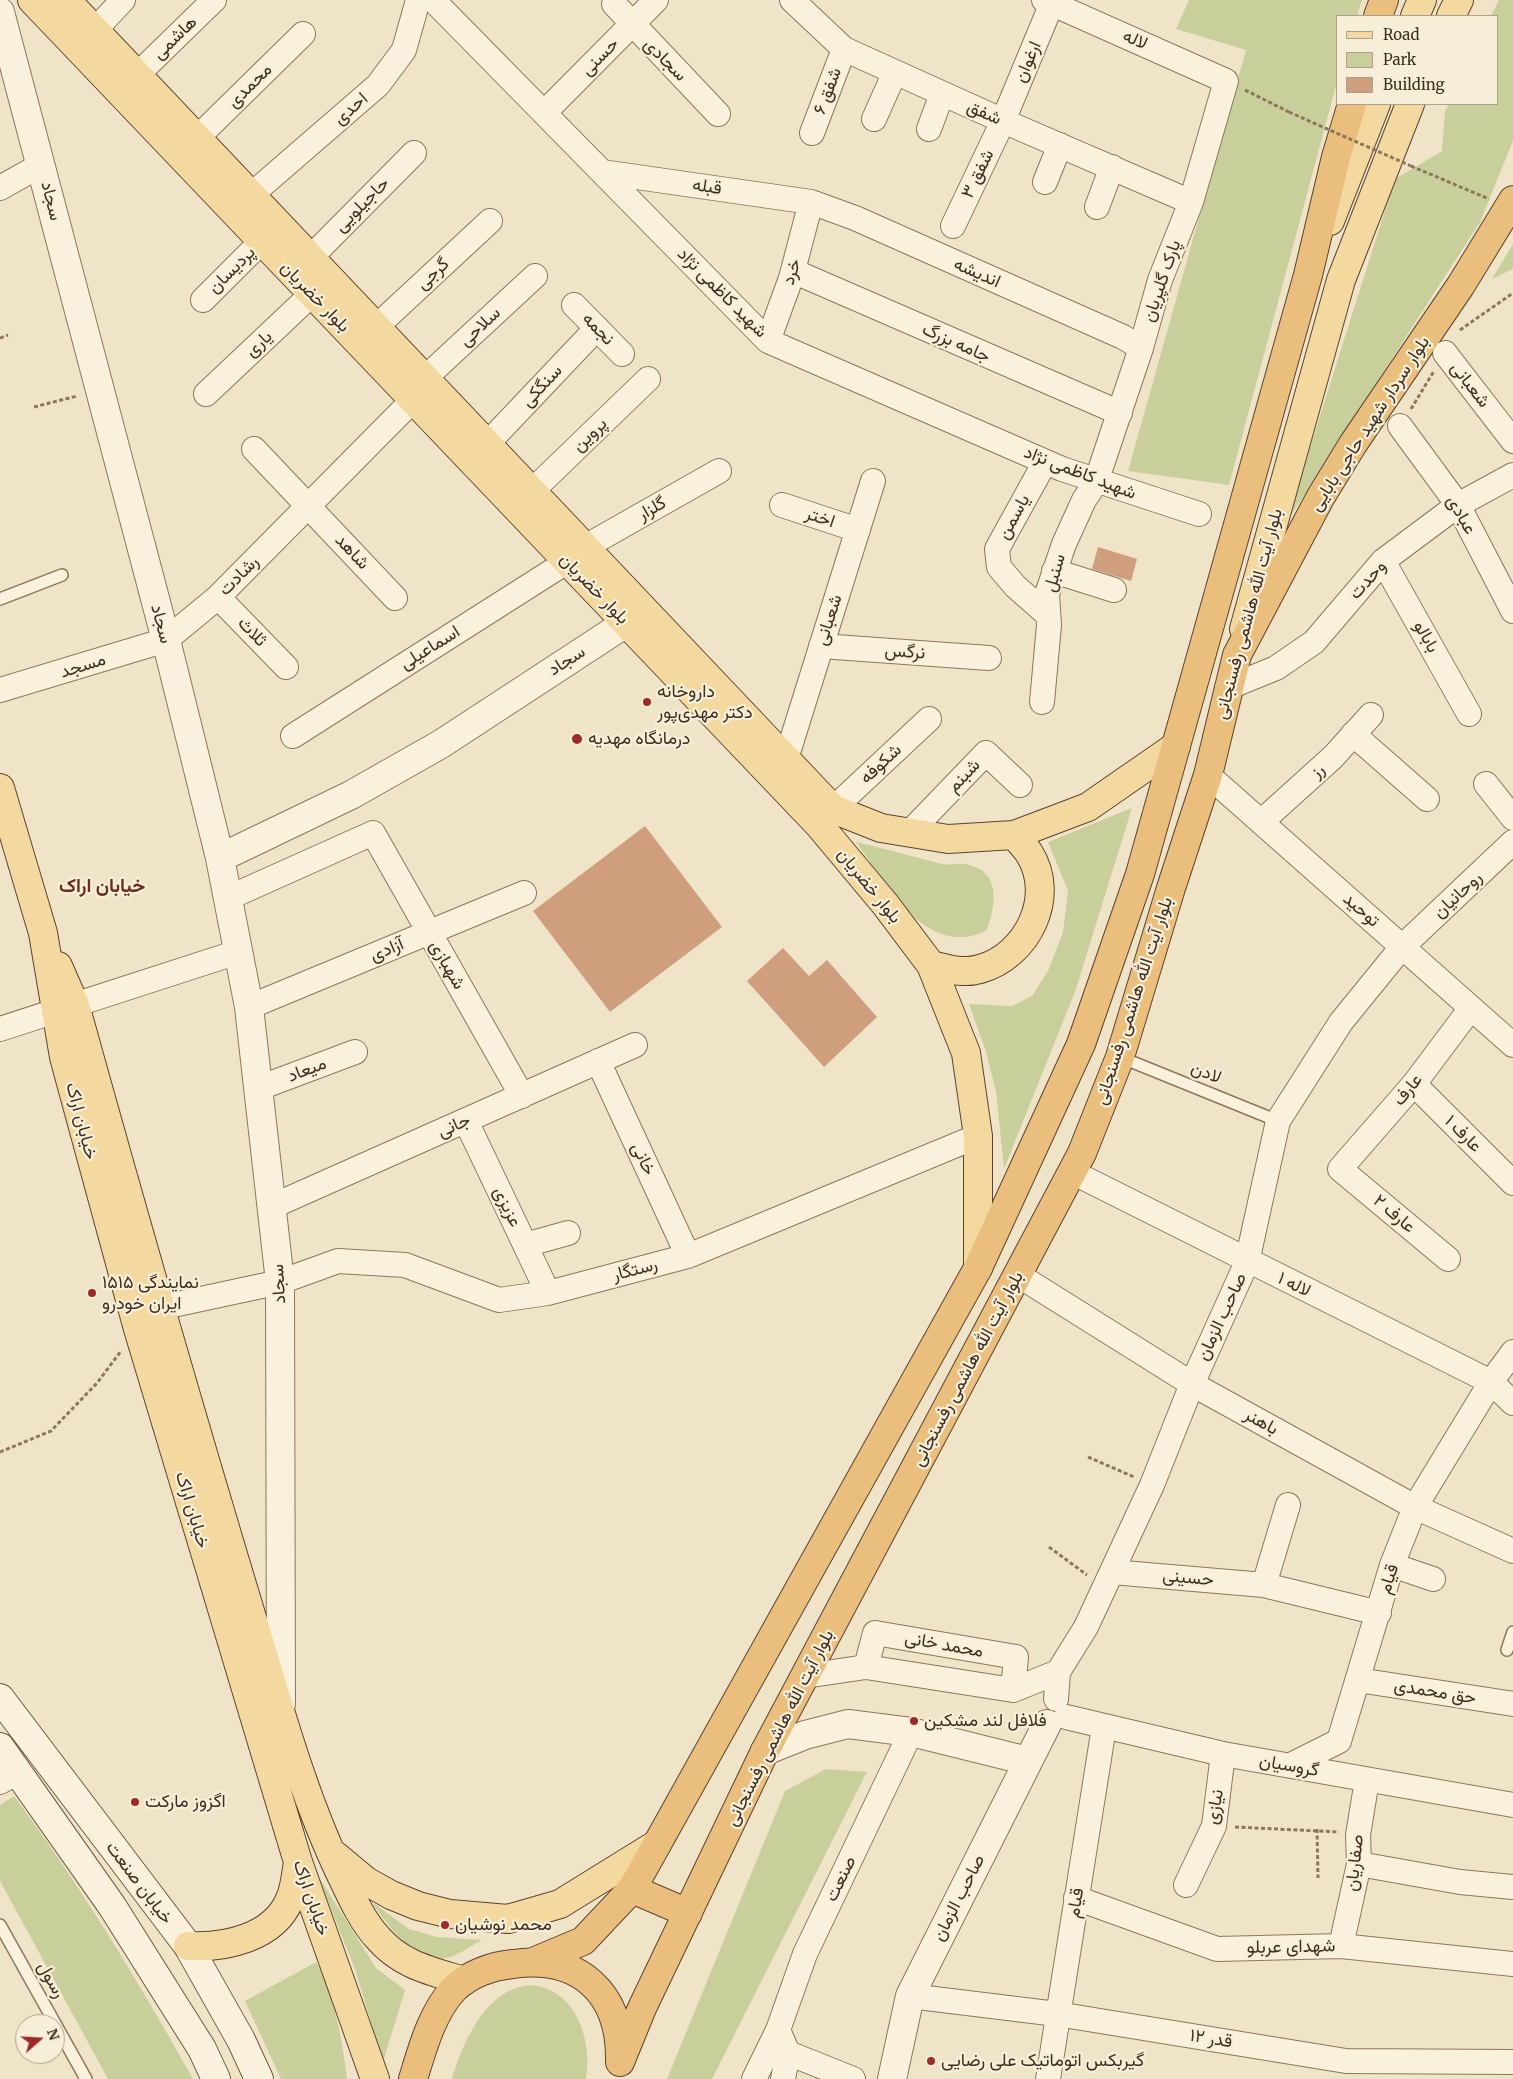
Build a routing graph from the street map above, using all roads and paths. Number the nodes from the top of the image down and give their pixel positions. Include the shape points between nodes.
1 (32, 0) edge
2 (66, 0) edge
3 (123, 0) edge
4 (214, 0) edge
5 (418, 0) edge
6 (433, 0) edge
7 (656, 0) edge
8 (792, 0) edge
9 (1384, 0) edge
10 (1422, 0) edge
11 (1459, 0) edge
12 (1048, 2) edge
13 (614, 4) dead end
14 (0, 12) edge
15 (1378, 15) edge
16 (1415, 15) edge
17 (1452, 15) edge
18 (631, 25) junction
19 (95, 30) junction
20 (303, 34) dead end
21 (844, 49) junction
22 (895, 72) junction
23 (137, 75) junction
24 (1226, 80) junction
25 (942, 94) junction
26 (1352, 105) edge
27 (1376, 105) edge
28 (1410, 105) edge
29 (544, 113) junction
30 (718, 114) dead end
31 (874, 119) dead end
32 (1003, 121) junction
33 (928, 129) dead end
34 (812, 134) dead end
35 (197, 138) junction
36 (1060, 145) junction
37 (414, 153) dead end
38 (41, 165) junction
39 (1112, 167) junction
40 (602, 172) junction
41 (1045, 182) dead end
42 (0, 188) edge
43 (251, 195) junction
44 (811, 202) junction
45 (1191, 202) junction
46 (1511, 204) edge
47 (1097, 207) dead end
48 (490, 221) dead end
49 (953, 226) dead end
50 (262, 241) junction
51 (310, 258) junction
52 (793, 271) junction
53 (1308, 275) junction
54 (535, 276) dead end
55 (312, 294) junction
56 (203, 300) dead end
57 (574, 305) dead end
58 (376, 327) junction
59 (597, 328) junction
60 (8, 336) dead end
61 (0, 338) edge
62 (768, 341) junction
63 (1141, 348) junction
64 (1445, 353) dead end
65 (622, 354) dead end
66 (648, 379) dead end
67 (419, 389) junction
68 (100, 391) junction
69 (206, 394) dead end
70 (34, 407) dead end
71 (1120, 413) junction
72 (1400, 426) dead end
73 (1513, 441) edge
74 (487, 444) junction
75 (254, 449) dead end
76 (1045, 462) junction
77 (719, 471) dead end
78 (1513, 475) edge
79 (873, 481) dead end
80 (1096, 482) junction
81 (532, 491) junction
82 (782, 505) dead end
83 (308, 506) junction
84 (1458, 506) junction
85 (1199, 514) dead end
86 (858, 530) junction
87 (576, 554) junction
88 (1383, 561) junction
89 (1054, 571) junction
90 (62, 575) dead end
91 (1114, 590) dead end
92 (218, 597) junction
93 (395, 598) dead end
94 (0, 599) edge
95 (1513, 611) edge
96 (1048, 615) junction
97 (626, 623) junction
98 (166, 640) junction
99 (821, 646) junction
100 (1237, 655) junction
101 (989, 658) dead end
102 (286, 667) dead end
103 (1228, 688) junction
104 (0, 690) edge
105 (1042, 702) dead end
106 (1468, 714) dead end
107 (1370, 715) dead end
108 (929, 719) dead end
109 (1354, 734) junction
110 (293, 736) dead end
111 (1176, 746) junction
112 (786, 759) junction
113 (1208, 775) junction
114 (1486, 784) dead end
115 (1020, 785) dead end
116 (0, 788) edge
117 (1427, 798) dead end
118 (833, 809) junction
119 (1513, 818) edge
120 (1261, 822) junction
121 (909, 833) junction
122 (1014, 835) junction
123 (1512, 846) edge
124 (220, 858) junction
125 (524, 892) dead end
126 (228, 898) junction
127 (429, 932) junction
128 (1402, 947) junction
129 (238, 952) junction
130 (931, 966) junction
131 (249, 1006) junction
132 (65, 1008) junction
133 (1470, 1008) junction
134 (0, 1029) edge
135 (635, 1045) dead end
136 (1513, 1045) edge
137 (355, 1052) dead end
138 (1120, 1057) junction
139 (598, 1061) junction
140 (1414, 1084) junction
141 (259, 1088) junction
142 (522, 1096) junction
143 (466, 1121) junction
144 (1278, 1121) junction
145 (978, 1136) junction
146 (1340, 1169) joint
147 (1072, 1172) junction
148 (1513, 1183) edge
149 (273, 1206) junction
150 (568, 1233) dead end
151 (525, 1245) junction
152 (688, 1256) junction
153 (1448, 1259) dead end
154 (1247, 1262) junction
155 (978, 1268) junction
156 (1018, 1275) junction
157 (280, 1282) junction
158 (548, 1293) junction
159 (159, 1308) junction
160 (138, 1330) junction
161 (1513, 1352) edge
162 (1491, 1382) junction
163 (1192, 1384) junction
164 (1513, 1403) edge
165 (0, 1452) edge
166 (1088, 1457) dead end
167 (1152, 1485) junction
168 (1288, 1504) dead end
169 (1415, 1507) junction
170 (1050, 1547) dead end
171 (1513, 1551) edge
172 (1392, 1565) junction
173 (1433, 1579) dead end
174 (1108, 1580) junction
175 (1264, 1585) junction
176 (1379, 1613) junction
177 (1513, 1632) edge
178 (1507, 1650) dead end
179 (866, 1667) junction
180 (1058, 1672) junction
181 (805, 1676) junction
182 (1358, 1680) junction
183 (1012, 1690) junction
184 (0, 1698) edge
185 (1513, 1704) edge
186 (281, 1713) junction
187 (1056, 1714) junction
188 (1104, 1727) junction
189 (911, 1732) junction
190 (0, 1747) edge
191 (765, 1751) junction
192 (1223, 1754) junction
193 (1028, 1761) junction
194 (1291, 1765) junction
195 (9, 1777) edge
196 (1367, 1780) junction
197 (1513, 1805) edge
198 (1214, 1826) junction
199 (1317, 1829) junction
200 (1358, 1835) junction
201 (657, 1844) junction
202 (330, 1851) junction
203 (298, 1862) junction
204 (1359, 1864) junction
205 (1318, 1878) dead end
206 (1186, 1885) dead end
207 (1513, 1887) edge
208 (632, 1889) junction
209 (1076, 1898) junction
210 (688, 1913) junction
211 (0, 1925) edge
212 (188, 1946) junction
213 (1341, 1946) junction
214 (533, 1962) junction
215 (1513, 1964) edge
216 (464, 1981) junction
217 (910, 1996) junction
218 (1057, 2014) junction
219 (778, 2030) junction
220 (788, 2053) junction
221 (1513, 2062) edge
222 (617, 2070) edge
223 (86, 2079) edge
224 (216, 2079) edge
225 (259, 2079) edge
226 (375, 2079) edge
227 (413, 2079) edge
228 (754, 2079) edge
229 (783, 2079) edge
230 (853, 2079) edge
231 (892, 2079) edge
232 (1048, 2079) edge

1 - 50 main road, بلوار خضریان
2 - 19 main road, بلوار خضریان
3 - 19 street
4 - 23 street, هاشمی
5 - 43 street, احدی via 404,50 378,85
6 - 29 street, شهید کاظمی نژاد
7 - 18 street, حسنی
8 - 21 street, شفق
9 - 15 highway
10 - 16 main road
11 - 17 main road
12 - 24 street, لاله
12 - 32 street, ارغوان
13 - 18 street, سجادی
14 - 38 street, سجاد
18 - 29 street, حسنی
18 - 30 street, سجادی
19 - 23 main road, بلوار خضریان
20 - 35 street, محمدی
21 - 22 street, شفق
21 - 34 street, شفق ۶
22 - 25 street, شفق
22 - 31 street
23 - 35 main road, بلوار خضریان
24 - 45 street, پارک گلپریان
24 - 46 path, bridge via 1411,166
25 - 32 street, شفق
25 - 33 street
26 - 53 highway
27 - 53 main road, بلوار آیت الله هاشمی رفسنجانی
28 - 100 main road, بلوار آیت الله هاشمی رفسنجانی via 1341,280
29 - 40 street, شهید کاظمی نژاد
32 - 36 street, شفق
32 - 49 street, شفق ۳
35 - 43 main road, بلوار خضریان
36 - 39 street, شفق
36 - 41 street
37 - 51 street, حاجیلویی
38 - 42 street
38 - 68 street, سجاد
39 - 45 street, شفق
39 - 47 street
40 - 44 street, قبله
40 - 62 street, شهید کاظمی نژاد
43 - 51 main road, بلوار خضریان
44 - 52 street, خرد
44 - 63 street, اندیشه via 855,218 1123,337
45 - 63 street, پارک گلپریان via 1160,280
46 - 100 highway, بلوار سردار شهید حاجی بابایی via 1320,498
48 - 58 street, گرجی
50 - 55 main road, بلوار خضریان
50 - 56 street, پردیسان
51 - 58 main road, بلوار خضریان
52 - 62 street, خرد
52 - 71 street, جامه بزرگ
53 - 111 highway, بلوار آیت الله هاشمی رفسنجانی
54 - 67 street, سلاحی
55 - 67 main road, بلوار خضریان
55 - 69 street, یاری
57 - 59 street, نجمه
58 - 67 main road, بلوار خضریان
59 - 65 street, نجمه
59 - 74 street, سنگکی
60 - 61 path
62 - 76 street, شهید کاظمی نژاد
63 - 71 street, پارک گلپریان
64 - 73 street, شعبانی
66 - 81 street, پروین
67 - 74 main road, بلوار خضریان
67 - 83 street, رشادت
67 - 87 main road, بلوار خضریان
68 - 70 path
68 - 98 street, سجاد
71 - 80 street, پارک گلپریان
72 - 84 street, عبادی
74 - 81 main road, بلوار خضریان
75 - 83 street
76 - 80 street, شهید کاظمی نژاد
76 - 96 street, یاسمن via 997,549 999,566 1015,586
77 - 87 street, گلزار
78 - 84 street, وحدت
79 - 86 street, شعبانی
80 - 85 street, شهید کاظمی نژاد
80 - 89 street, سنبل via 1084,500
81 - 87 main road, بلوار خضریان
82 - 86 street, اختر
83 - 92 street, رشادت
83 - 93 street, شاهد
84 - 88 street, وحدت
84 - 95 street, عبادی
86 - 99 street, شعبانی
87 - 97 main road, بلوار خضریان
87 - 110 street, اسماعیلی
87 - 112 main road, بلوار خضریان
88 - 103 street, وحدت via 1314,642 1276,668
88 - 106 street, بابالو
89 - 91 street
89 - 96 street, سنبل via 1047,594
90 - 94 lane
92 - 98 street, رشادت
92 - 102 street, ثلاث
96 - 105 street, سنبل
97 - 124 street, سجاد via 441,744 351,795
97 - 130 main road, بلوار خضریان via 819,825 885,904
98 - 104 street, مسجد
98 - 124 street, سجاد
99 - 101 street, نرگس
99 - 112 street, شعبانی
100 - 103 highway, بلوار آیت الله هاشمی رفسنجانی
103 - 113 highway, بلوار آیت الله هاشمی رفسنجانی
107 - 109 street, رز
108 - 118 street, شکوفه
109 - 117 street
109 - 120 street, رز
111 - 122 main road, بلوار خضریان via 1088,808
111 - 155 highway, بلوار آیت الله هاشمی رفسنجانی via 1140,874 1080,1044
112 - 118 main road, بلوار خضریان
113 - 120 street, توحید
113 - 138 highway, بلوار آیت الله هاشمی رفسنجانی
114 - 119 street
115 - 121 street, شبنم via 986,753
116 - 132 main road, خیابان اراک
118 - 121 main road, بلوار خضریان via 881,828
120 - 128 street, توحید
121 - 122 main road, بلوار خضریان via 948,839
122 - 130 main road via 1030,854 1038,877 1039,901 1033,925 1020,945 1001,961 979,970 954,971
123 - 128 street, روحانیان
124 - 126 street, سجاد
125 - 127 street, آزادی
126 - 127 street, شهبازی via 373,834
126 - 129 street, سجاد
127 - 131 street, آزادی
127 - 142 street, شهبازی
128 - 133 street, توحید
128 - 144 street, صاحب الزمان via 1341,1022
129 - 131 street, سجاد
129 - 132 street
130 - 145 main road, بلوار خضریان via 966,1053
131 - 141 street, سجاد
132 - 134 street
132 - 159 main road, خیابان اراک
132 - 160 main road, خیابان اراک via 64,1057
133 - 136 street, توحید
133 - 140 street, عارف
135 - 139 street, جانی
137 - 141 street, میعاد
138 - 144 lane, لادن
138 - 147 highway, بلوار آیت الله هاشمی رفسنجانی
139 - 142 street, جانی
139 - 152 street, خانی
140 - 146 street, عارف
140 - 148 street, عارف ۱
141 - 149 street, سجاد
142 - 143 street, جانی
143 - 149 street, جانی
143 - 151 street, عزیزی
144 - 154 street, صاحب الزمان
145 - 152 street, رستگار
145 - 155 main road, بلوار خضریان
146 - 153 street, عارف ۲
147 - 154 street, لاله ۱
147 - 156 highway, بلوار آیت الله هاشمی رفسنجانی
149 - 157 street, سجاد
150 - 151 street
151 - 158 street, عزیزی
152 - 158 street, رستگار
154 - 162 street, لاله ۱
154 - 163 street, صاحب الزمان
155 - 201 highway, بلوار آیت الله هاشمی رفسنجانی
156 - 163 street, باهنر
156 - 181 highway, بلوار آیت الله هاشمی رفسنجانی
157 - 158 street, رستگار via 338,1261 405,1265 499,1300
157 - 159 street, رستگار
157 - 186 street, سجاد
159 - 186 main road, خیابان اراک
160 - 165 path via 97,1383 51,1431
160 - 203 main road, خیابان اراک
161 - 162 street, قیام
162 - 164 street, لاله ۱
162 - 169 street, قیام
163 - 167 street, صاحب الزمان
163 - 169 street, باهنر
166 - 167 path
167 - 174 street, صاحب الزمان
168 - 175 street
169 - 171 street, باهنر
169 - 172 street, قیام
170 - 174 path
172 - 173 street
172 - 176 street, قیام
174 - 175 street, حسینی
174 - 180 street, صاحب الزمان via 1086,1627
175 - 176 street, حسینی
176 - 182 street, قیام
177 - 178 lane
179 - 181 street, محمد خانی
179 - 183 street, محمد خانی
179 - 183 street, محمد خانی via 875,1634 1016,1658
180 - 183 street
180 - 187 street, صاحب الزمان
181 - 191 highway, بلوار آیت الله هاشمی رفسنجانی
182 - 185 street, حق محمدی
182 - 194 street, قیام via 1339,1741
184 - 212 street, خیابان صنعت
186 - 202 main road, خیابان اراک
187 - 188 street, گروسیان
187 - 193 street, صاحب الزمان
188 - 192 street, گروسیان
188 - 209 street, قیام
189 - 191 street via 848,1724 805,1735
189 - 193 street
189 - 219 street, صنعت via 805,1954
190 - 195 street, خیابان صنعت
191 - 210 highway, بلوار آیت الله هاشمی رفسنجانی
192 - 194 street, گروسیان
192 - 198 street, نیازی
193 - 217 street, صاحب الزمان
194 - 196 street, گروسیان
195 - 224 street, خیابان صنعت via 112,1906 202,2049
196 - 197 street, گروسیان
196 - 200 street, صفاریان
198 - 199 path
198 - 206 street, نیازی
199 - 200 path
199 - 205 path
200 - 204 street, صفاریان
201 - 202 main road via 560,1904 508,1919 450,1914 418,1906 366,1881
201 - 208 highway, بلوار آیت الله هاشمی رفسنجانی
202 - 216 main road, خیابان اراک via 353,1900 376,1937 398,1958 410,1964
203 - 212 main road via 290,1901 276,1920 261,1932 212,1947
203 - 226 main road, خیابان اراک
204 - 207 street via 1460,1882
204 - 213 street, صفاریان
208 - 210 highway
208 - 214 highway, بلوار آیت الله هاشمی رفسنجانی via 583,1941
209 - 213 street, شهدای عربلو via 1217,1949
209 - 218 street, قیام
210 - 222 highway, بلوار آیت الله هاشمی رفسنجانی via 642,2008
211 - 223 lane, رسول
212 - 225 street, خیابان صنعت
213 - 215 street, شهدای عربلو
214 - 216 highway via 505,1964
214 - 222 highway via 568,1968 595,1986 612,2009 620,2035
216 - 227 highway via 446,1999 437,2016
217 - 218 street, قدر ۱۲
217 - 231 street, صاحب الزمان
218 - 221 street, قدر ۱۲ via 1346,2061
218 - 232 street, قیام
219 - 220 street
219 - 228 street, صنعت
220 - 229 street
220 - 230 street

